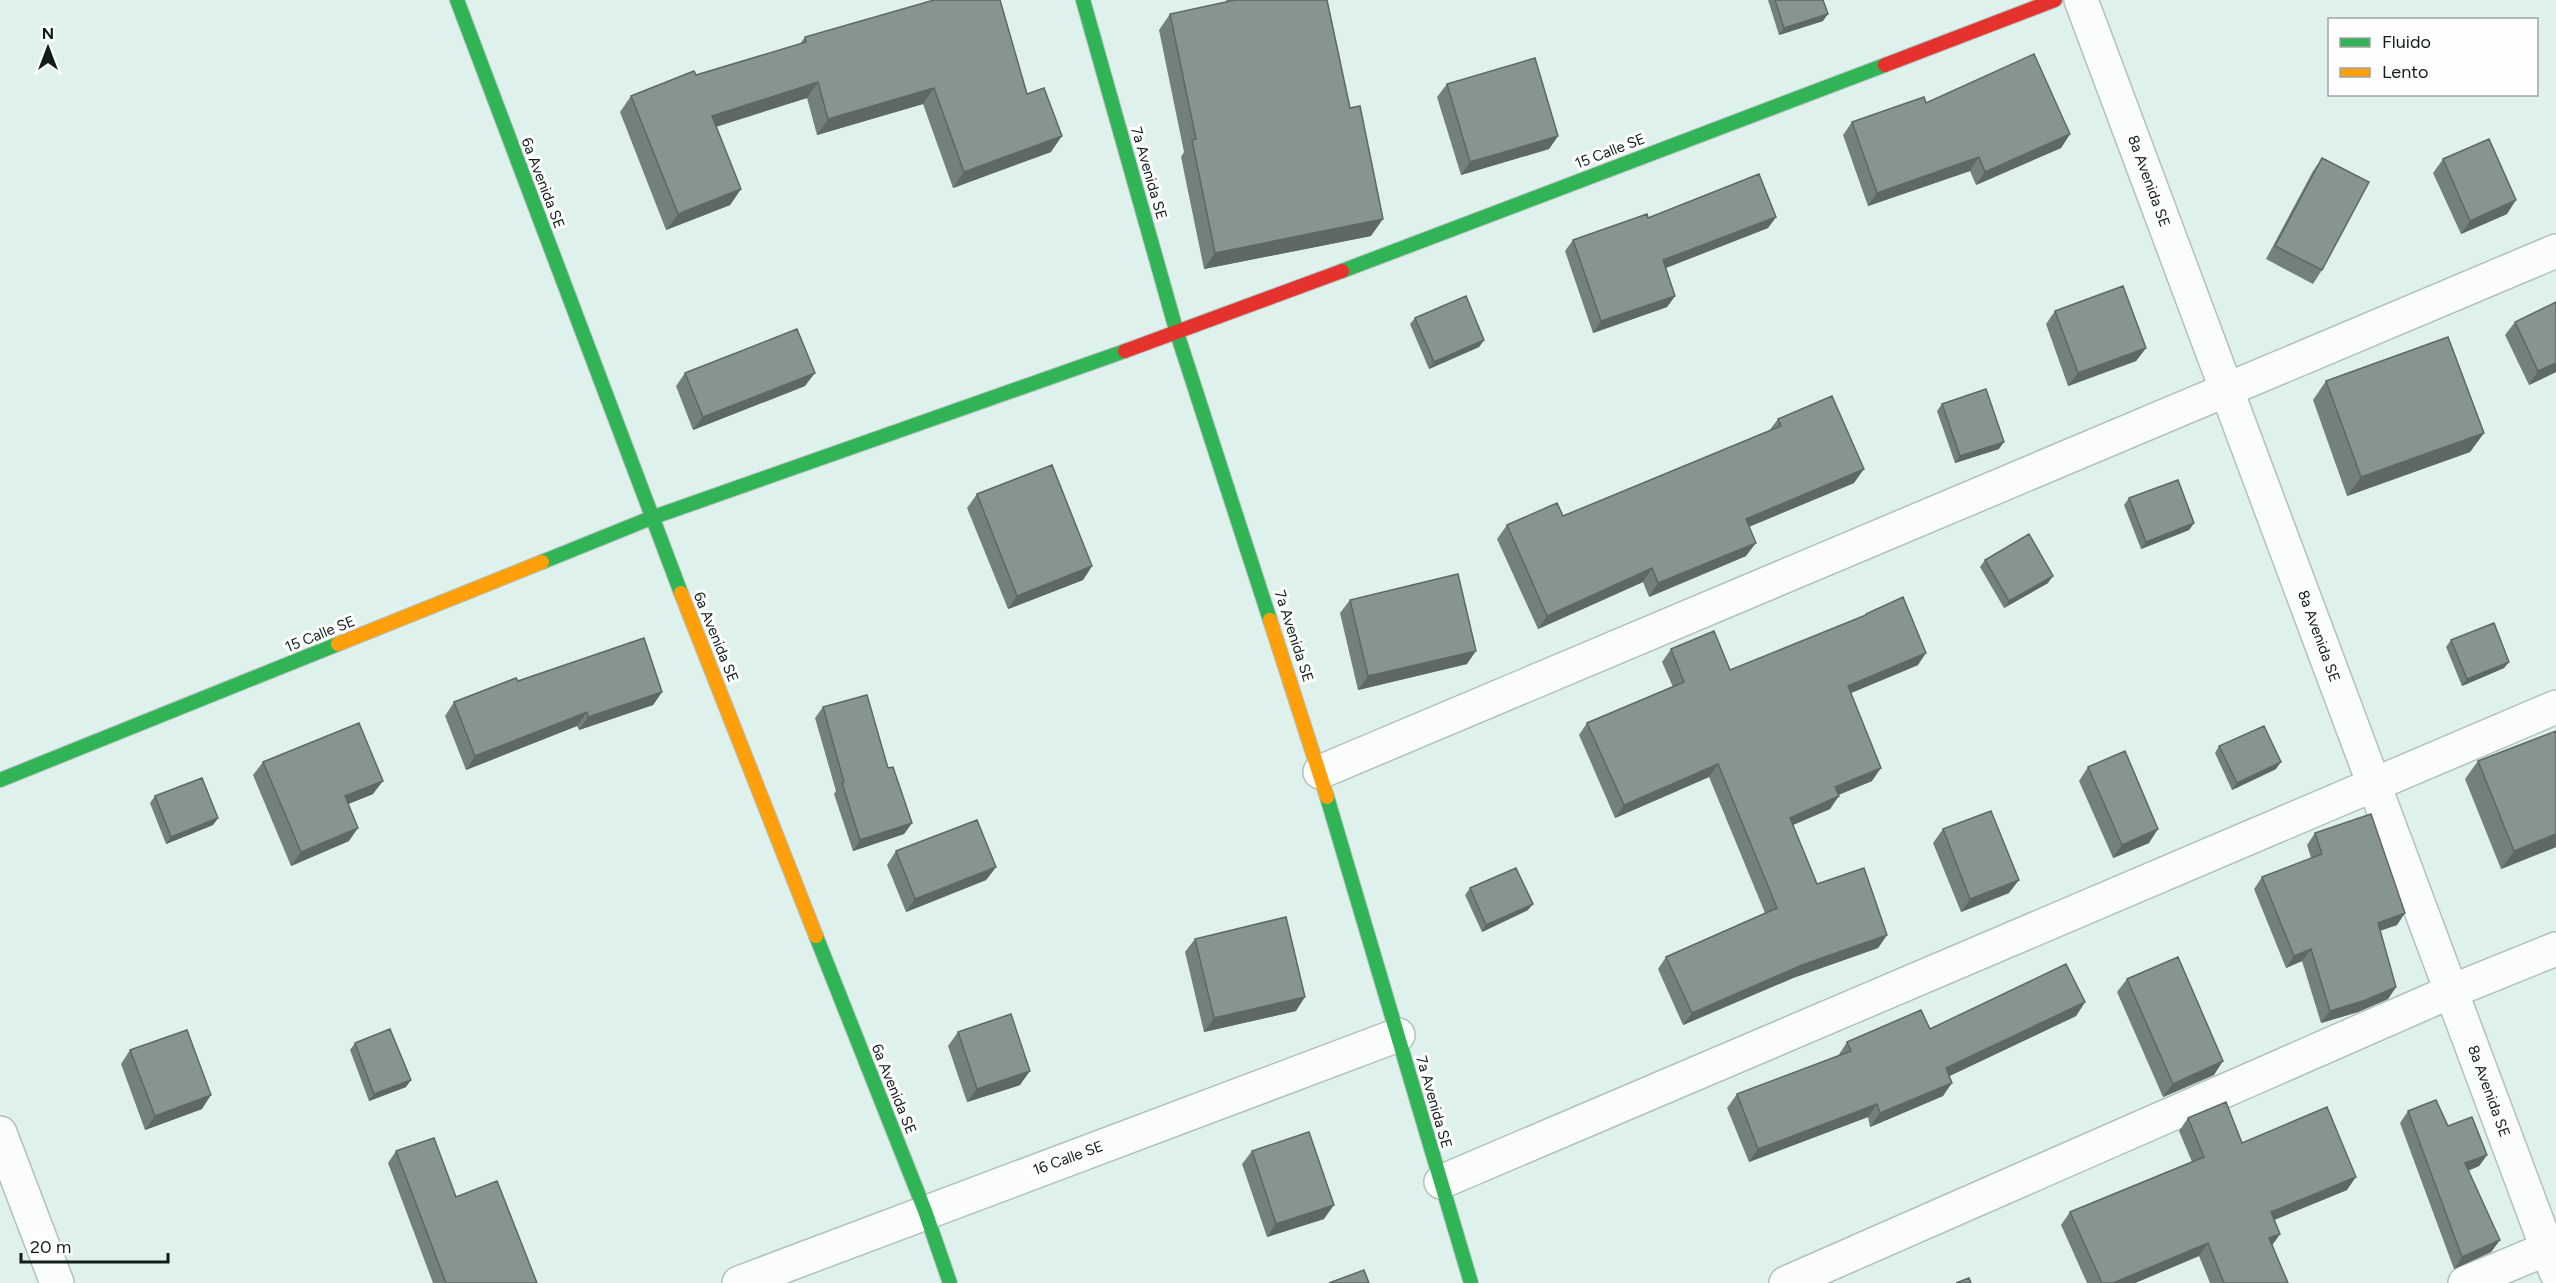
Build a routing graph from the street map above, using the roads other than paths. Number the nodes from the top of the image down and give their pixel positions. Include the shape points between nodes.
1 (457, 0) edge
2 (1083, 0) edge
3 (2055, 0) edge
4 (2081, 0) edge
5 (2556, 251) edge
6 (1178, 333) junction
7 (2226, 389) junction
8 (651, 518) junction
9 (2556, 707) edge
10 (1320, 772) junction
11 (0, 780) edge
12 (2374, 784) junction
13 (2556, 949) edge
14 (2452, 991) junction
15 (1398, 1035) junction
16 (0, 1133) edge
17 (1440, 1182) junction
18 (925, 1211) junction
19 (2553, 1255) edge
20 (57, 1283) edge
21 (739, 1283) edge
22 (950, 1283) edge
23 (1471, 1283) edge
24 (1786, 1283) edge
25 (2465, 1283) edge

1 - 8 street, 6a Avenida SE
2 - 6 street, 7a Avenida SE
3 - 6 street, 15 Calle SE
4 - 7 street, 8a Avenida SE
5 - 7 street
6 - 8 street, 15 Calle SE
6 - 10 street, 7a Avenida SE
7 - 10 street
7 - 12 street, 8a Avenida SE
8 - 11 street, 15 Calle SE
8 - 18 street, 6a Avenida SE
9 - 12 street
10 - 15 street, 7a Avenida SE
12 - 14 street, 8a Avenida SE
12 - 17 street
13 - 14 street
14 - 19 street, 8a Avenida SE
14 - 24 street
15 - 17 street, 7a Avenida SE
15 - 18 street, 16 Calle SE
16 - 20 street
17 - 23 street, 7a Avenida SE
18 - 21 street, 16 Calle SE
18 - 22 street, 6a Avenida SE
19 - 25 street

